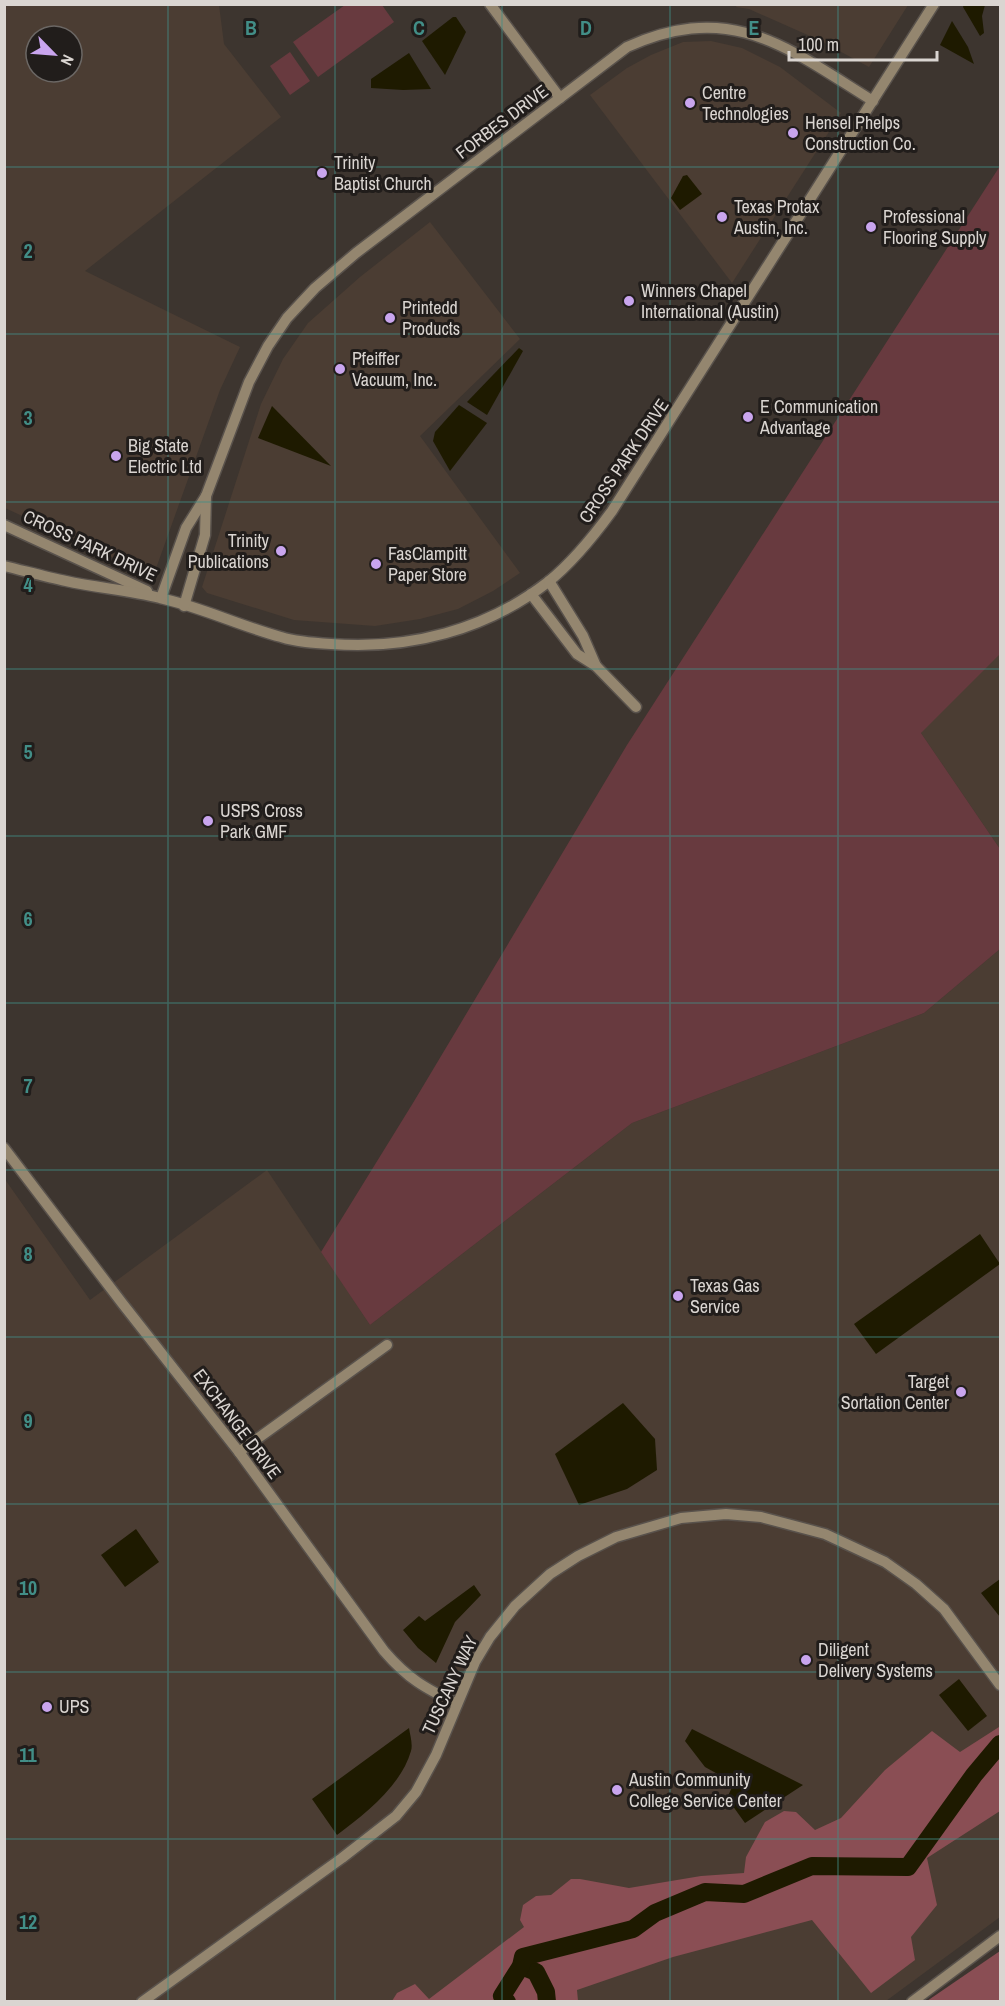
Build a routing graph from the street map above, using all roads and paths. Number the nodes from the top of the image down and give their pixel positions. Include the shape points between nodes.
1 (490, 4) edge
2 (934, 4) edge
3 (560, 98) junction
4 (873, 101) junction
5 (207, 496) junction
6 (4, 525) edge
7 (4, 566) edge
8 (549, 581) junction
9 (531, 594) junction
10 (161, 598) junction
11 (184, 606) junction
12 (596, 666) junction
13 (636, 707) dead end
14 (4, 1148) edge
15 (387, 1345) dead end
16 (239, 1452) junction
17 (1000, 1685) edge
18 (457, 1704) junction
19 (1000, 1936) edge
20 (142, 2001) edge
21 (912, 2001) edge

1 - 3 street
2 - 4 street, CROSS PARK DRIVE
3 - 4 street, FORBES DRIVE via 627,47 672,29 701,26 728,27 779,43
3 - 5 street, FORBES DRIVE via 356,253 287,318 249,382
4 - 8 street, CROSS PARK DRIVE via 612,512 588,543
5 - 10 street, FORBES DRIVE via 186,528
5 - 11 street, FORBES DRIVE via 206,536
6 - 10 street, CROSS PARK DRIVE
7 - 10 street, CROSS PARK DRIVE
8 - 9 street, CROSS PARK DRIVE
8 - 12 street via 583,636
9 - 11 street, CROSS PARK DRIVE via 490,618 451,633 356,646 283,638
9 - 12 street via 577,654
10 - 11 street, CROSS PARK DRIVE
12 - 13 street
14 - 16 street, EXCHANGE DRIVE
15 - 16 street
16 - 18 street, EXCHANGE DRIVE via 385,1653 422,1686
17 - 18 street, TUSCANY WAY via 944,1609 885,1562 825,1534 761,1518 726,1514 681,1518 616,1537 550,1574 490,1636
18 - 20 street, TUSCANY WAY via 416,1792 396,1816
19 - 21 street

